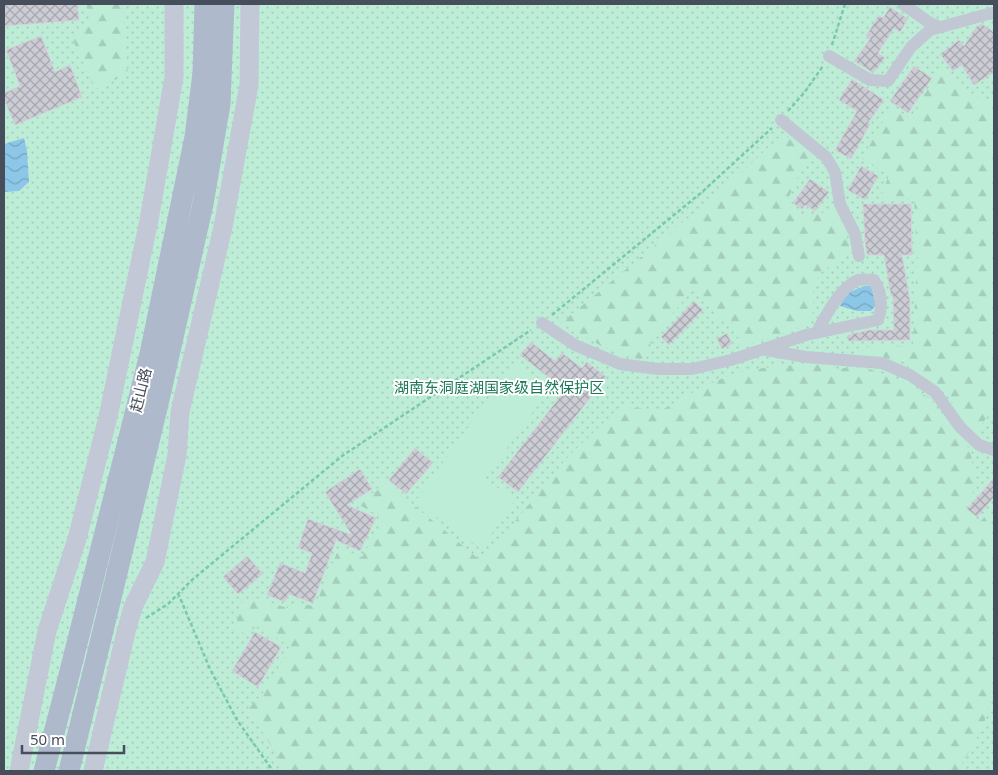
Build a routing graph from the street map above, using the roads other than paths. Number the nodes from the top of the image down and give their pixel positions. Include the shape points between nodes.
1 (174, 4) edge
2 (205, 4) edge
3 (224, 4) edge
4 (250, 4) edge
5 (903, 4) edge
6 (994, 13) edge
7 (940, 27) junction
8 (829, 56) road end
9 (781, 120) road end
10 (859, 256) dead end
11 (542, 323) road end
12 (817, 332) junction
13 (763, 350) junction
14 (994, 450) edge
15 (19, 771) edge
16 (44, 771) edge
17 (70, 771) edge
18 (93, 771) edge

1 - 15 main road via 174,77 149,220 108,417 77,539 47,631
2 - 16 main road, 赶山路 via 204,73 152,344
3 - 17 main road, 赶山路 via 220,104 203,204
4 - 18 main road via 249,85 223,227 180,412 177,455 155,562 133,607
5 - 7 street
6 - 7 street
7 - 8 street via 930,30 911,47 888,81 870,80
9 - 10 street via 826,156 835,172 840,204 855,234
11 - 13 street via 575,345 620,364 658,369 692,368
12 - 12 street via 878,320 880,290 874,280 858,280 847,288
12 - 13 street
13 - 14 street via 882,363 910,375 935,392 960,427 979,445

